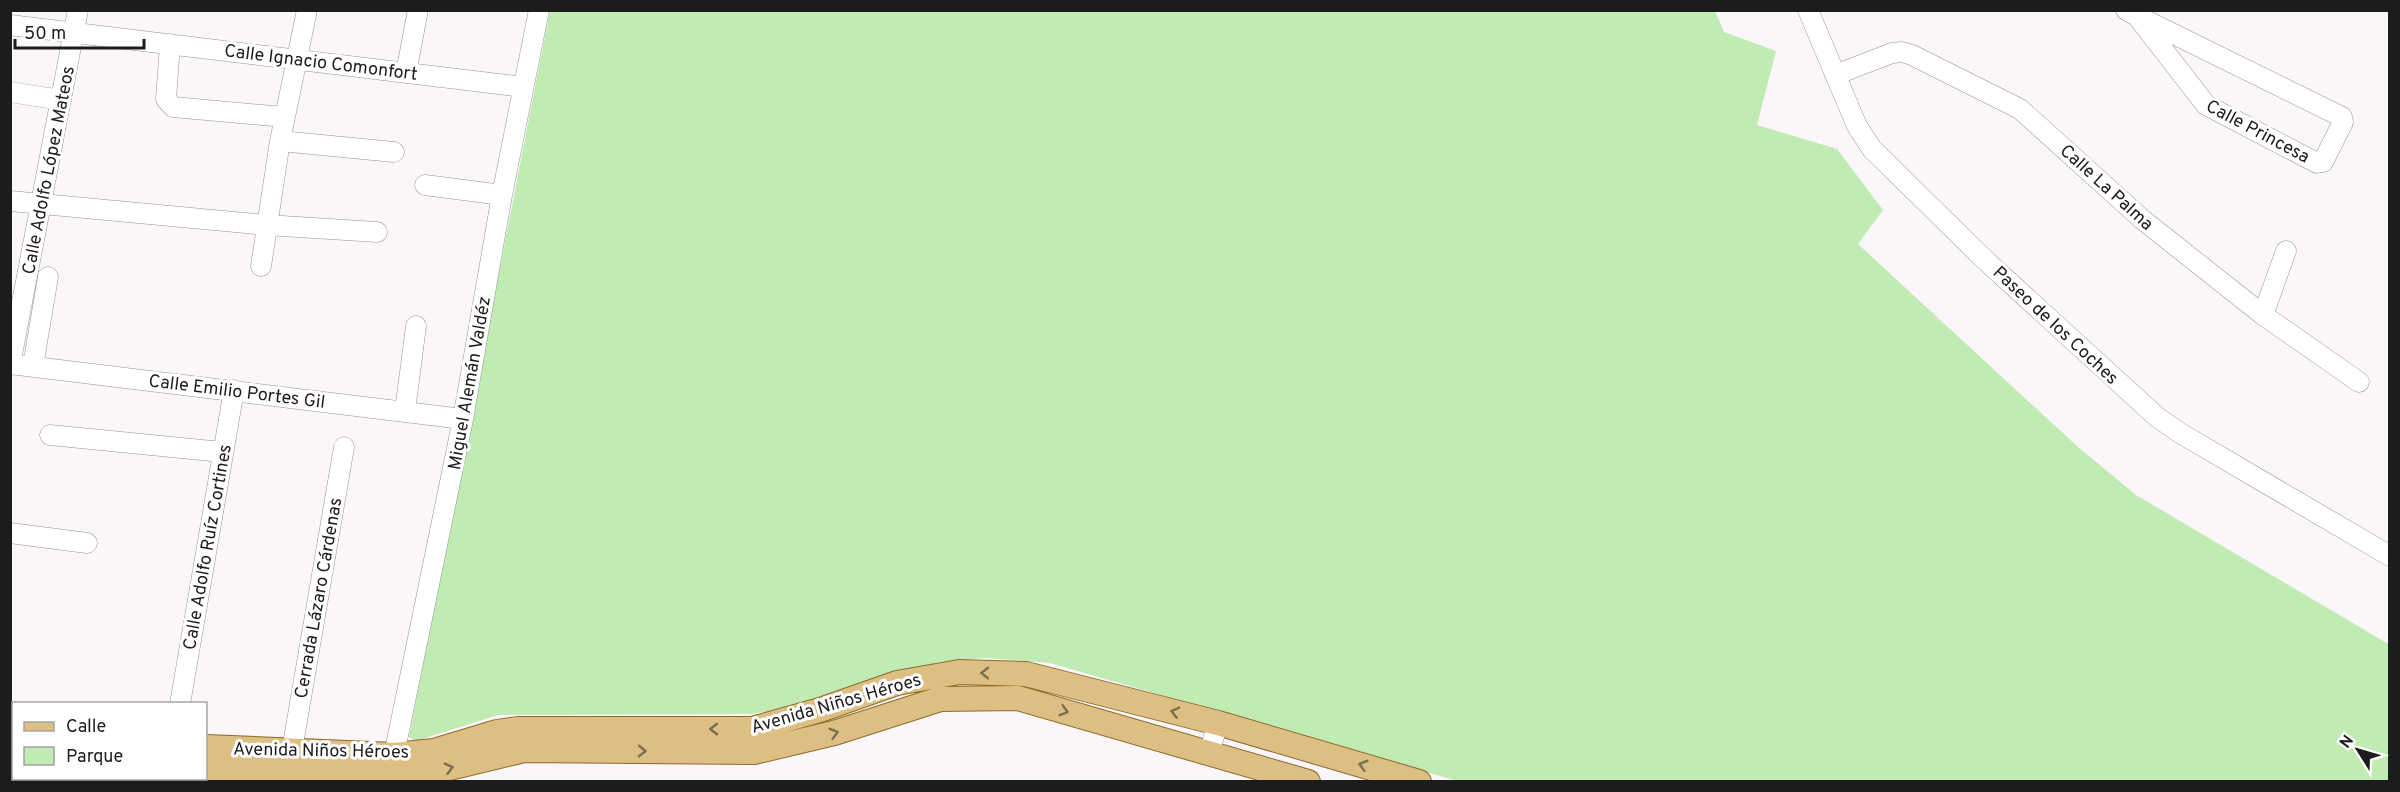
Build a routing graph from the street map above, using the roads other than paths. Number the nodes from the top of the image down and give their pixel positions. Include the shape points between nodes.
1 (78, 10) edge
2 (307, 10) edge
3 (418, 10) edge
4 (539, 10) edge
5 (1808, 10) edge
6 (2131, 13) edge
7 (10, 25) edge
8 (74, 33) junction
9 (170, 44) junction
10 (297, 59) junction
11 (406, 73) junction
12 (1835, 75) junction
13 (523, 87) junction
14 (10, 92) edge
15 (61, 100) junction
16 (284, 117) junction
17 (280, 141) junction
18 (394, 152) dead end
19 (425, 185) dead end
20 (502, 195) junction
21 (10, 201) edge
22 (41, 205) junction
23 (266, 225) junction
24 (377, 232) dead end
25 (2286, 251) dead end
26 (261, 267) dead end
27 (48, 277) dead end
28 (2263, 315) junction
29 (416, 326) dead end
30 (11, 364) edge
31 (33, 366) junction
32 (2359, 382) dead end
33 (234, 390) junction
34 (405, 411) junction
35 (463, 419) junction
36 (50, 435) dead end
37 (344, 447) dead end
38 (222, 452) junction
39 (10, 533) edge
40 (87, 543) dead end
41 (2390, 556) edge
42 (180, 702) edge
43 (1218, 723) junction
44 (207, 747) edge
45 (292, 750) junction
46 (1209, 753) junction
47 (394, 755) junction
48 (207, 768) edge
49 (1308, 782) edge
50 (1419, 782) edge

1 - 8 street, Calle Adolfo López Mateos
2 - 10 street
3 - 11 street
4 - 13 street, Miguel Alemán Valdéz
5 - 12 street, Paseo de los Coches
6 - 6 street, Calle Princesa via 2342,117 2323,162 2317,163 2206,105
7 - 8 street, Calle Ignacio Comonfort
8 - 9 street, Calle Ignacio Comonfort
8 - 15 street, Calle Adolfo López Mateos
9 - 10 street, Calle Ignacio Comonfort
9 - 16 street via 166,99 173,107
10 - 11 street, Calle Ignacio Comonfort
10 - 16 street
11 - 13 street, Calle Ignacio Comonfort
12 - 28 street, Calle La Palma via 1902,52 2020,109 2143,220
12 - 41 street, Paseo de los Coches via 1857,126 1885,163 2136,399 2180,433
13 - 20 street, Miguel Alemán Valdéz
14 - 15 street
15 - 22 street, Calle Adolfo López Mateos
16 - 17 street
17 - 18 street
17 - 23 street
19 - 20 street
20 - 35 street, Miguel Alemán Valdéz
21 - 22 street
22 - 23 street
22 - 30 street, Calle Adolfo López Mateos
23 - 24 street
23 - 26 street
25 - 28 street
27 - 31 street
28 - 32 street, Calle La Palma
29 - 34 street
30 - 31 street, Calle Emilio Portes Gil
31 - 33 street, Calle Emilio Portes Gil
33 - 34 street, Calle Emilio Portes Gil
33 - 38 street, Calle Adolfo Ruíz Cortines
34 - 35 street, Calle Emilio Portes Gil
35 - 47 street, Miguel Alemán Valdéz
36 - 38 street
37 - 45 street, Cerrada Lázaro Cárdenas
38 - 42 street, Calle Adolfo Ruíz Cortines
39 - 40 street
43 - 46 street
43 -> 47 main road, Avenida Niños Héroes via 1026,674 959,672 897,683 752,729 518,729 434,751
50 -> 43 main road, Avenida Niños Héroes
44 - 45 main road, Avenida Niños Héroes
45 - 47 main road, Avenida Niños Héroes
48 -> 46 main road, Avenida Niños Héroes via 391,777 441,770 524,750 754,752 834,733 940,699 1018,698
46 - 49 main road, Avenida Niños Héroes

